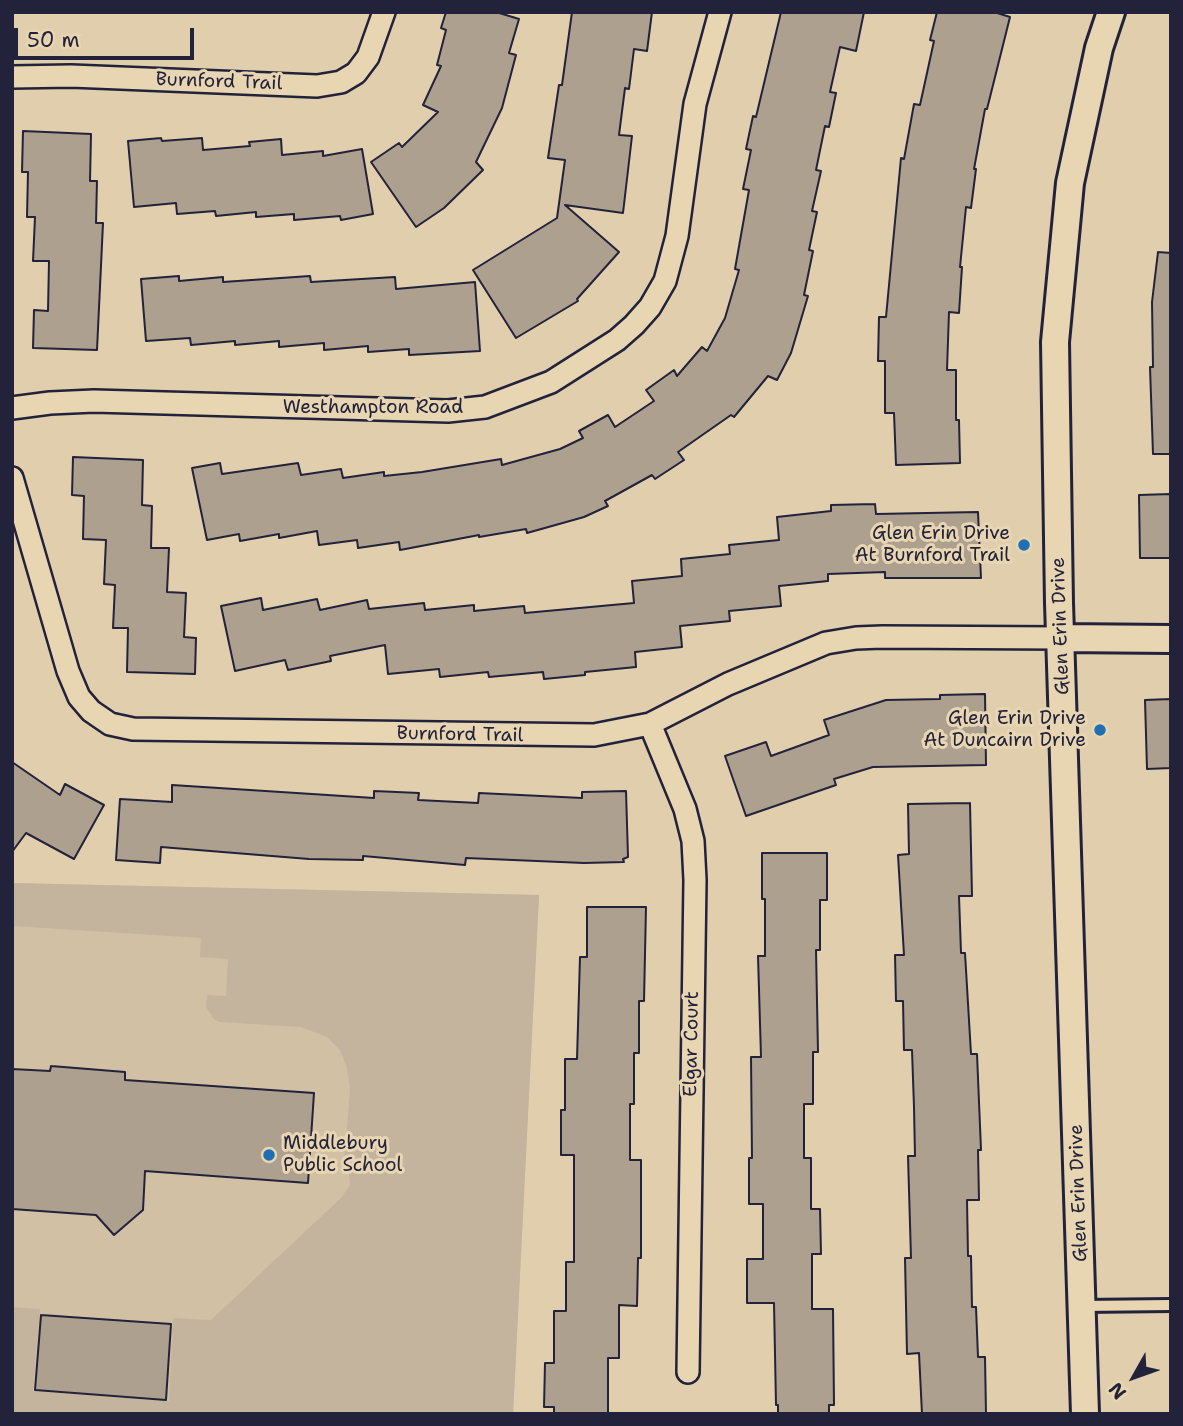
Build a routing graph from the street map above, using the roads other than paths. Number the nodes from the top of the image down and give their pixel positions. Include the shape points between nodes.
1 (384, 12) edge
2 (720, 12) edge
3 (1111, 12) edge
4 (12, 77) edge
5 (12, 408) edge
6 (12, 478) edge
7 (1061, 638) junction
8 (1171, 639) edge
9 (650, 724) junction
10 (1171, 1305) edge
11 (1083, 1307) junction
12 (688, 1373) dead end
13 (1085, 1414) edge

1 - 4 street, Burnford Trail via 368,57 356,73 341,82 317,86
2 - 5 street, Westhampton Road via 695,104 677,236 665,281 634,325 551,382 485,407 448,411 94,401
3 - 7 street, Glen Erin Drive via 1082,122 1062,248 1055,342
6 - 9 street, Burnford Trail via 68,671 79,697 110,724 133,729 562,736
7 - 8 street
7 - 9 street, Burnford Trail via 882,637 826,643 728,684
7 - 11 street, Glen Erin Drive
9 - 12 street, Elgar Court via 685,809 693,841
10 - 11 lane
11 - 13 street, Glen Erin Drive

